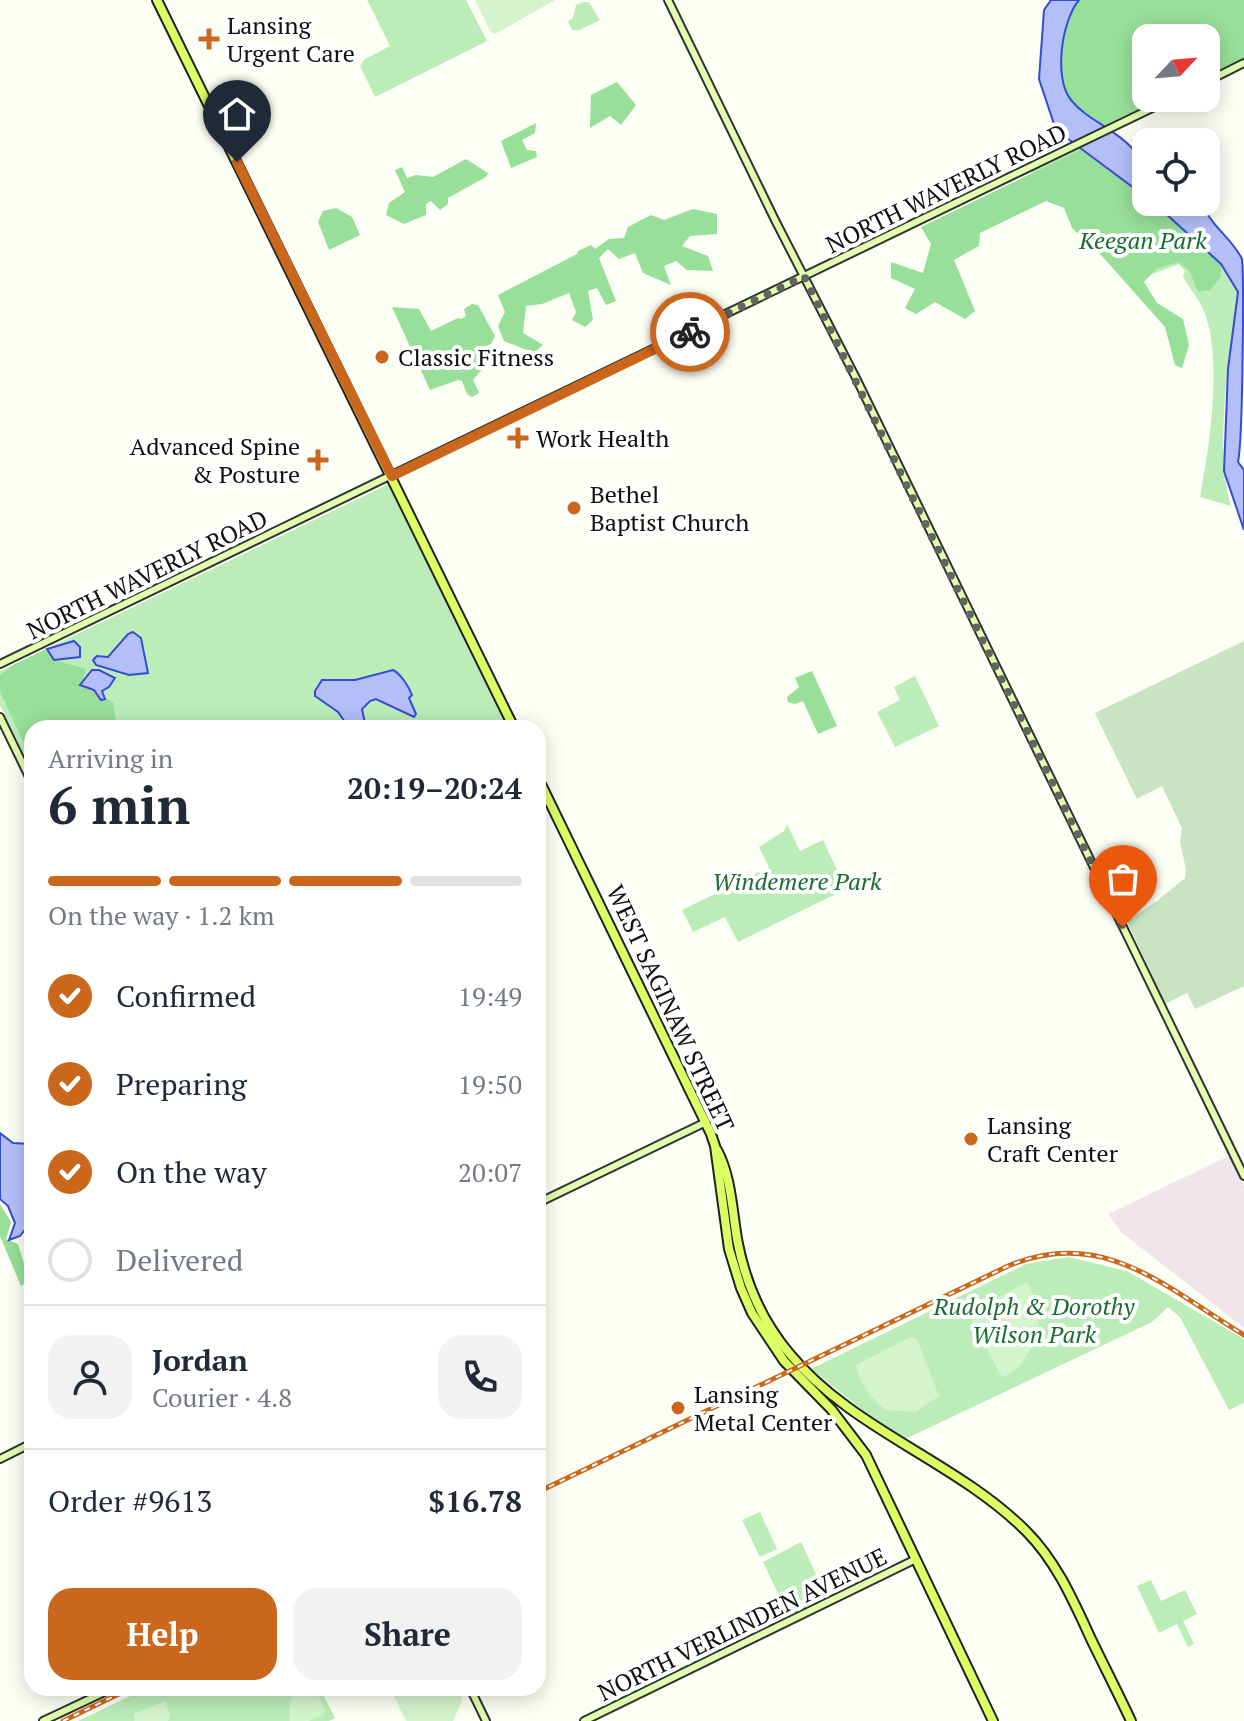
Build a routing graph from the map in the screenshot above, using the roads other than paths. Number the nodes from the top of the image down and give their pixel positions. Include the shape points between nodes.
1 (157, 0) edge
2 (668, 0) edge
3 (1244, 63) edge
4 (1220, 75) edge
5 (1144, 112) edge
6 (804, 276) junction
7 (392, 476) junction
8 (0, 664) edge
9 (0, 717) edge
10 (510, 720) edge
11 (24, 766) edge
12 (546, 794) edge
13 (706, 1122) junction
14 (715, 1146) junction
15 (1244, 1176) edge
16 (546, 1199) edge
17 (24, 1447) edge
18 (0, 1459) edge
19 (916, 1559) junction
20 (96, 1696) edge
21 (474, 1696) edge
22 (43, 1721) edge
23 (486, 1721) edge
24 (584, 1721) edge
25 (993, 1721) edge
26 (1131, 1721) edge

1 - 7 main road
2 - 6 street
3 - 4 street
5 - 6 street, NORTH WAVERLY ROAD
6 - 7 street, NORTH WAVERLY ROAD
6 - 15 street
7 - 8 street, NORTH WAVERLY ROAD
7 - 10 main road
9 - 11 street
12 - 13 main road, WEST SAGINAW STREET
13 - 14 main road, WEST SAGINAW STREET
13 - 16 street
14 - 19 main road, WEST SAGINAW STREET via 729,1249 752,1313 784,1361 859,1443
14 - 26 main road via 725,1170 748,1281 780,1341 827,1391 984,1496 1028,1533 1069,1592
17 - 18 street
19 - 24 street, NORTH VERLINDEN AVENUE
19 - 25 main road, WEST SAGINAW STREET
20 - 22 street
21 - 23 street

